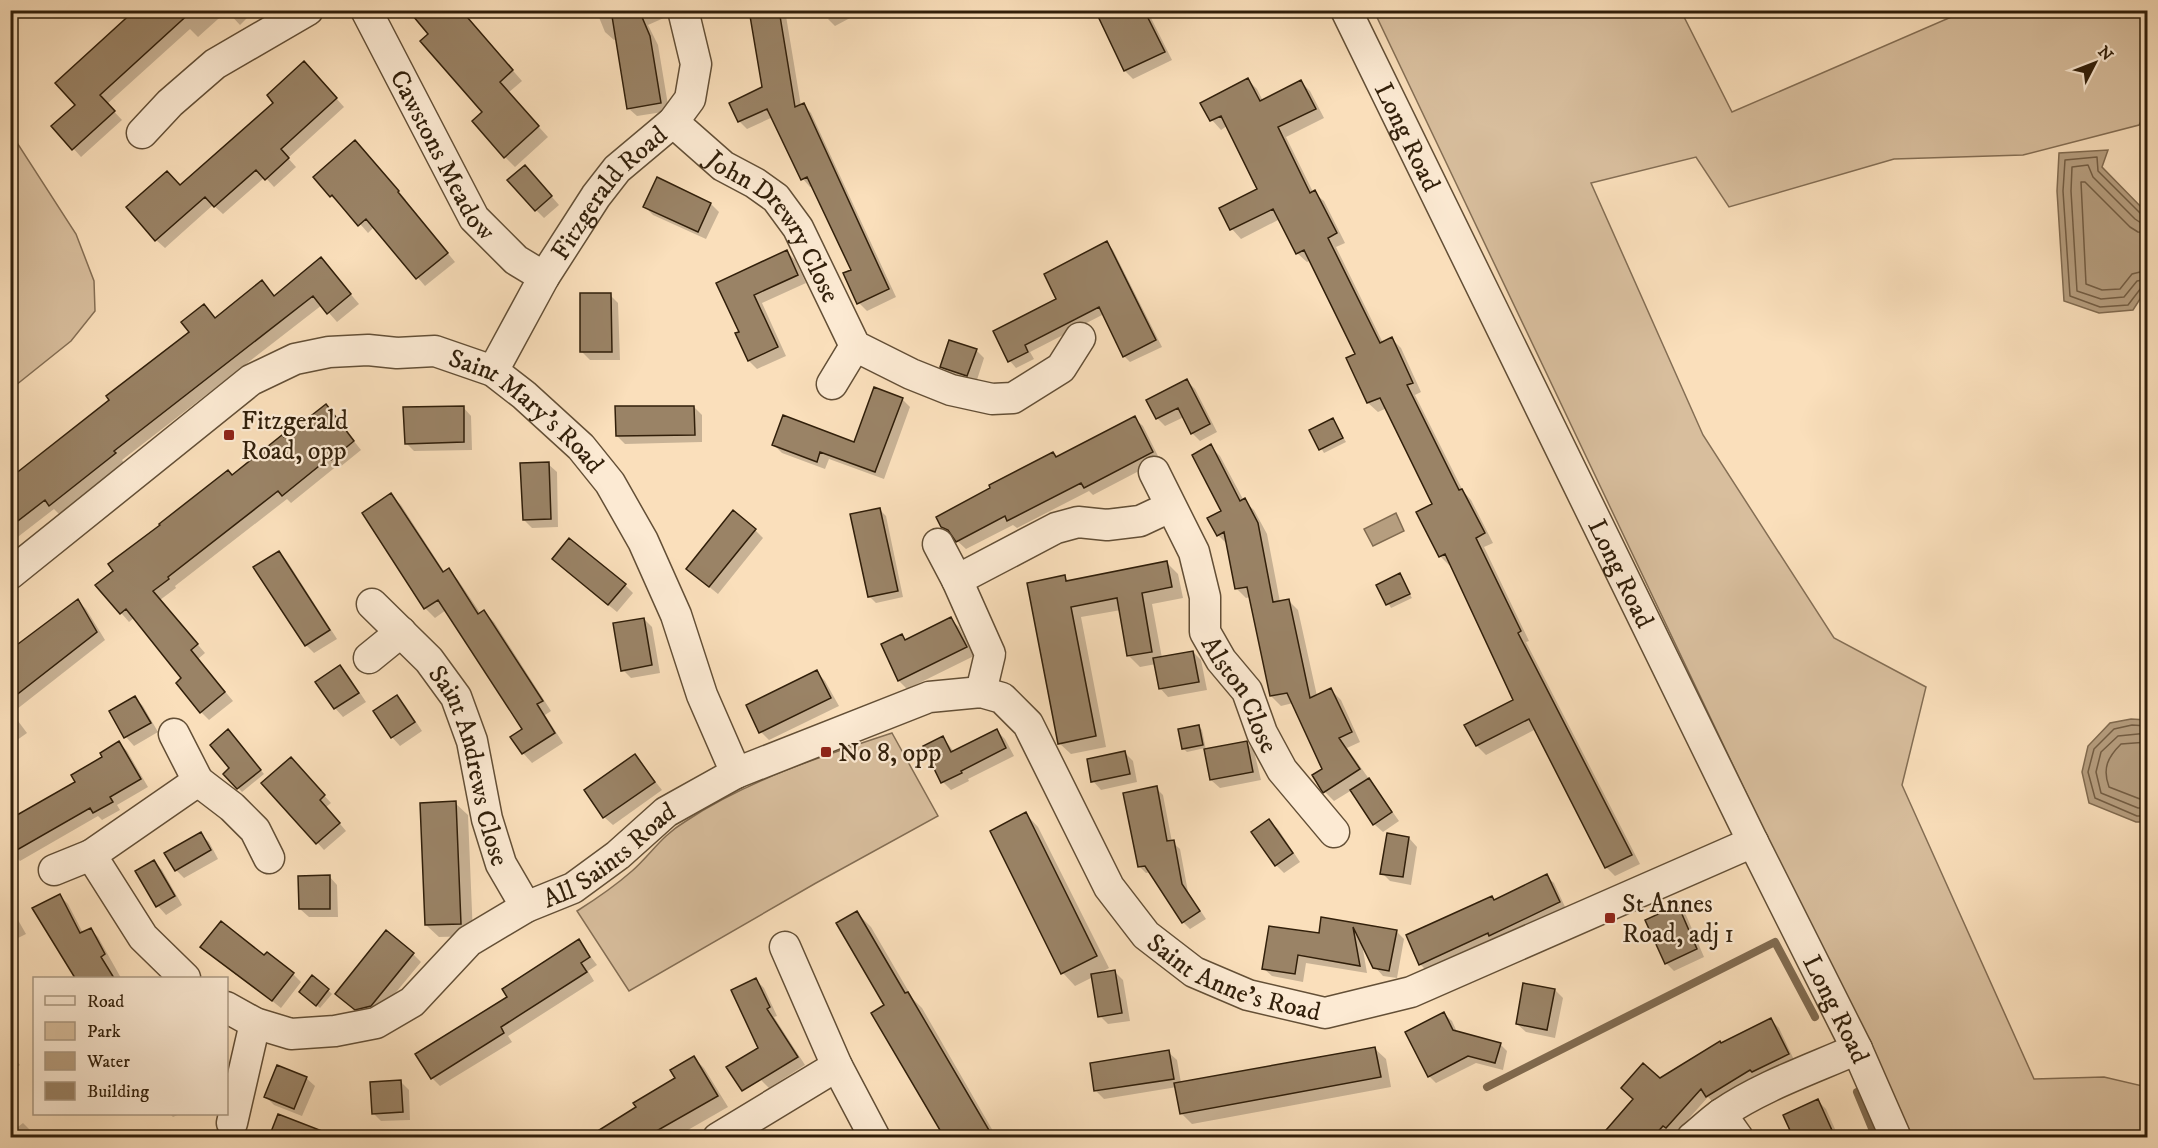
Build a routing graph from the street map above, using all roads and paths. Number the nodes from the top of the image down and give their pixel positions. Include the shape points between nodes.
1 (308, 10) edge
2 (366, 10) edge
3 (683, 10) edge
4 (1346, 10) edge
5 (673, 122) junction
6 (142, 133) dead end
7 (544, 278) junction
8 (1080, 338) dead end
9 (855, 346) junction
10 (493, 371) junction
11 (832, 384) dead end
12 (1154, 472) dead end
13 (1170, 507) junction
14 (938, 544) dead end
15 (10, 574) edge
16 (957, 580) junction
17 (372, 604) dead end
18 (401, 632) junction
19 (369, 658) dead end
20 (981, 692) junction
21 (174, 734) dead end
22 (736, 773) junction
23 (198, 781) junction
24 (1334, 832) dead end
25 (1753, 842) junction
26 (91, 855) junction
27 (269, 858) dead end
28 (54, 870) dead end
29 (526, 907) junction
30 (785, 947) dead end
31 (184, 977) edge
32 (228, 1008) edge
33 (255, 1023) junction
34 (1857, 1049) junction
35 (837, 1066) junction
36 (232, 1123) dead end
37 (1729, 1126) edge
38 (718, 1137) edge
39 (875, 1137) edge
40 (1692, 1137) edge
41 (1896, 1137) edge

1 - 6 street via 215,64
2 - 7 street, Cawstons Meadow via 474,218 516,260
3 - 5 street, Fitzgerald Road via 696,64 690,99
4 - 25 street, Long Road
5 - 7 street, Fitzgerald Road via 617,168
5 - 9 street, John Drewry Close via 723,166 776,198 798,228
7 - 10 street, Fitzgerald Road
8 - 9 street via 1061,368 1013,398 992,399 951,390
9 - 11 street
10 - 15 street, Saint Mary's Road via 435,351 339,351 295,359 250,380
10 - 22 street, Saint Mary's Road via 554,421 610,483 643,541 676,615 702,695
12 - 13 street, Alston Close
13 - 16 street via 1140,521 1107,525 1078,522 1056,528
13 - 24 street, Alston Close via 1194,552 1205,597 1205,632 1221,660 1247,691 1262,734 1282,771
14 - 16 street
16 - 20 street via 990,654
17 - 18 street, Saint Andrews Close
18 - 19 street
18 - 29 street, Saint Andrews Close via 429,660 456,697 472,741 487,819 501,864
20 - 22 street, All Saints Road via 929,696
20 - 25 street, Saint Anne's Road via 1002,698 1028,724 1109,887 1146,935 1194,972 1248,995 1325,1013 1411,992
21 - 23 street
22 - 29 street, All Saints Road via 666,812 573,888
23 - 26 street
23 - 27 street via 255,830
25 - 34 street, Long Road
26 - 28 street
26 - 31 street via 142,937
29 - 33 street, All Saints Road via 469,941 412,1002 376,1023 291,1034
30 - 35 street
32 - 33 street, All Saints Road
33 - 36 street
34 - 37 street via 1777,1084
34 - 41 street, Long Road
35 - 38 street
35 - 39 street
37 - 40 street

